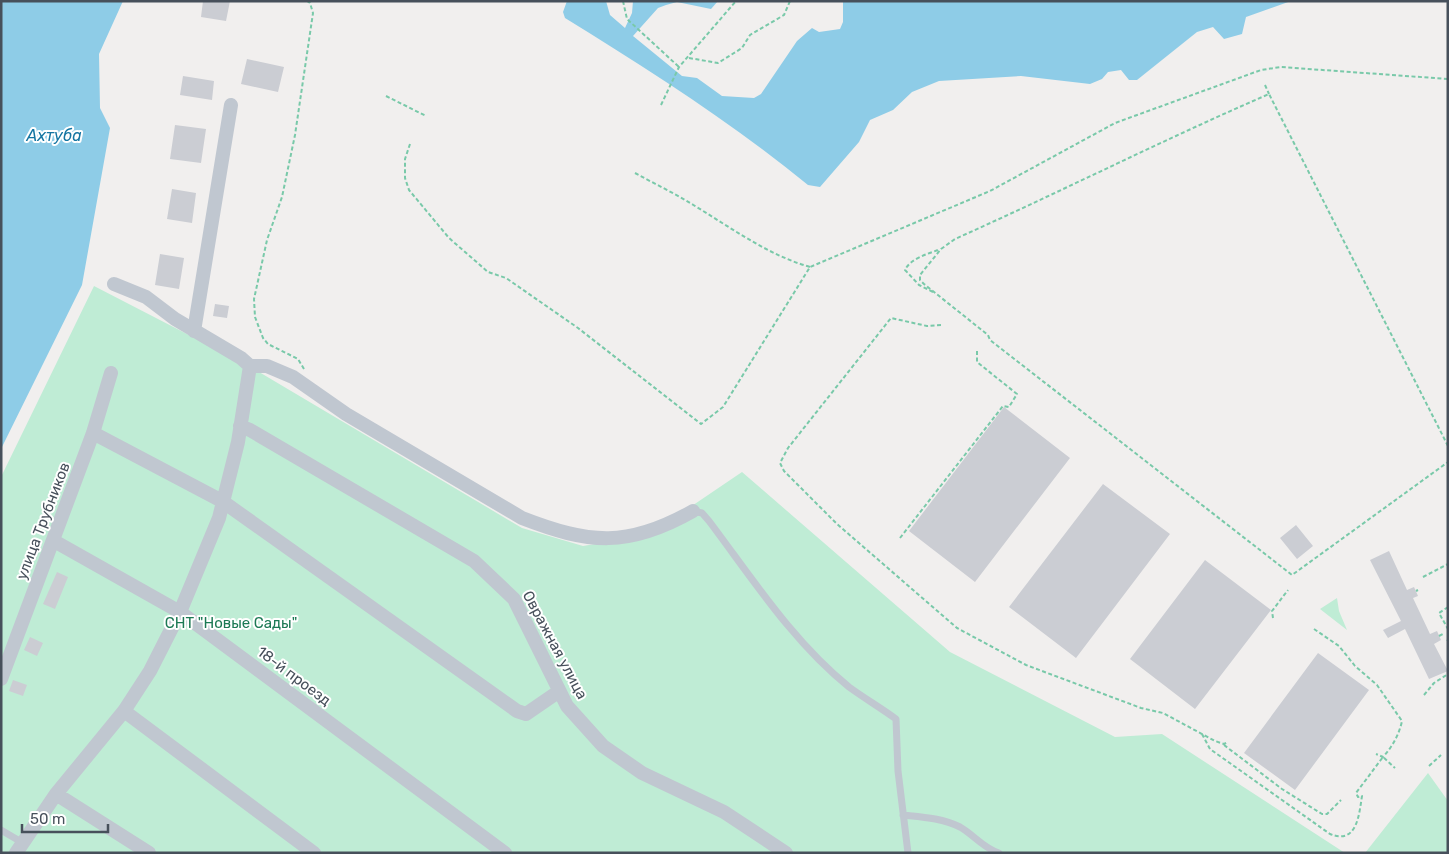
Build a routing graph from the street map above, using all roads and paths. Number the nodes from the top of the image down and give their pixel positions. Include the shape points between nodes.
1 (307, 1) edge
2 (623, 1) edge
3 (736, 1) edge
4 (790, 1) edge
5 (688, 57) junction
6 (679, 66) junction
7 (1448, 79) edge
8 (1265, 85) dead end
9 (1269, 94) junction
10 (386, 96) dead end
11 (231, 105) dead end
12 (662, 105) dead end
13 (426, 116) dead end
14 (410, 144) dead end
15 (635, 173) dead end
16 (941, 248) junction
17 (810, 267) junction
18 (1366, 278) dead end
19 (1362, 279) junction
20 (114, 284) dead end
21 (933, 292) junction
22 (941, 325) dead end
23 (194, 331) junction
24 (977, 350) dead end
25 (250, 366) junction
26 (111, 373) dead end
27 (303, 383) junction
28 (240, 426) junction
29 (93, 433) junction
30 (1448, 446) edge
31 (1448, 462) edge
32 (222, 501) junction
33 (692, 511) joint
34 (900, 538) dead end
35 (54, 541) junction
36 (1448, 564) edge
37 (1423, 577) dead end
38 (1288, 590) dead end
39 (1448, 607) edge
40 (180, 612) junction
41 (1273, 618) dead end
42 (1314, 629) dead end
43 (1448, 629) edge
44 (1443, 634) dead end
45 (1439, 636) dead end
46 (1448, 674) edge
47 (1, 679) edge
48 (558, 692) junction
49 (1424, 695) dead end
50 (124, 711) junction
51 (1202, 734) junction
52 (1228, 742) dead end
53 (1224, 744) junction
54 (1376, 754) dead end
55 (1441, 755) dead end
56 (1383, 757) junction
57 (1429, 766) dead end
58 (1396, 768) dead end
59 (56, 794) junction
60 (1341, 800) dead end
61 (903, 815) junction
62 (1, 830) edge
63 (20, 848) edge
64 (149, 853) edge
65 (314, 853) edge
66 (505, 853) edge
67 (786, 853) edge
68 (908, 853) edge
69 (999, 853) edge

1 - 27 path via 313,13 303,92 282,197 267,240 254,299 255,317 263,338 298,359 303,368
2 - 6 path via 627,18
3 - 5 path
4 - 5 path via 784,15 750,35 742,48 718,63
5 - 6 path
6 - 12 path
7 - 17 path via 1281,67 1261,70 1115,123 990,191
8 - 9 path
9 - 16 path
9 - 19 path
10 - 13 path
11 - 23 street
14 - 17 path via 405,159 409,190 449,238 488,272 506,278 578,328 701,424 724,407
15 - 17 path via 757,245
16 - 21 path via 920,275 920,280
16 - 21 path via 919,258 905,270 919,285
18 - 19 path
19 - 30 path
20 - 23 street via 146,297
21 - 31 path via 1143,461 1292,575
22 - 51 path via 927,326 891,318 788,448 781,466 837,524 958,628 1026,665 1140,708 1163,713
23 - 25 street
24 - 34 path via 977,362 1017,394 1016,397 1009,407 1003,406
25 - 27 street via 267,366
25 - 28 street
26 - 29 street, улица Трубников
27 - 33 street via 346,414 535,523 576,536 609,538 653,530
28 - 32 street
28 - 48 street, Овражная улица via 474,562 514,599
29 - 32 street
29 - 35 street, улица Трубников
32 - 40 street
32 - 48 street via 517,711 526,714
33 - 61 lane via 702,512 710,521 782,618 814,653 848,686 896,719
35 - 40 street, 18-й проезд
35 - 47 street, улица Трубников
36 - 37 path
38 - 41 path via 1272,611
39 - 43 path via 1439,613
40 - 50 street via 150,671
40 - 66 street, 18-й проезд
42 - 56 path via 1339,646 1354,666 1377,685 1402,721 1393,744
44 - 45 path
46 - 49 path
48 - 67 street, Овражная улица via 603,746 642,773 724,812
50 - 59 street
50 - 65 street
51 - 53 path
51 - 56 path via 1210,748 1232,765 1338,838 1344,838 1356,824 1362,796 1358,797 1356,793
52 - 53 path
53 - 60 path via 1282,789 1322,814 1327,814
54 - 56 path
55 - 57 path
56 - 58 path
59 - 63 street
59 - 64 street
61 - 68 lane
61 - 69 lane via 935,818 960,827 989,850
62 - 63 lane

